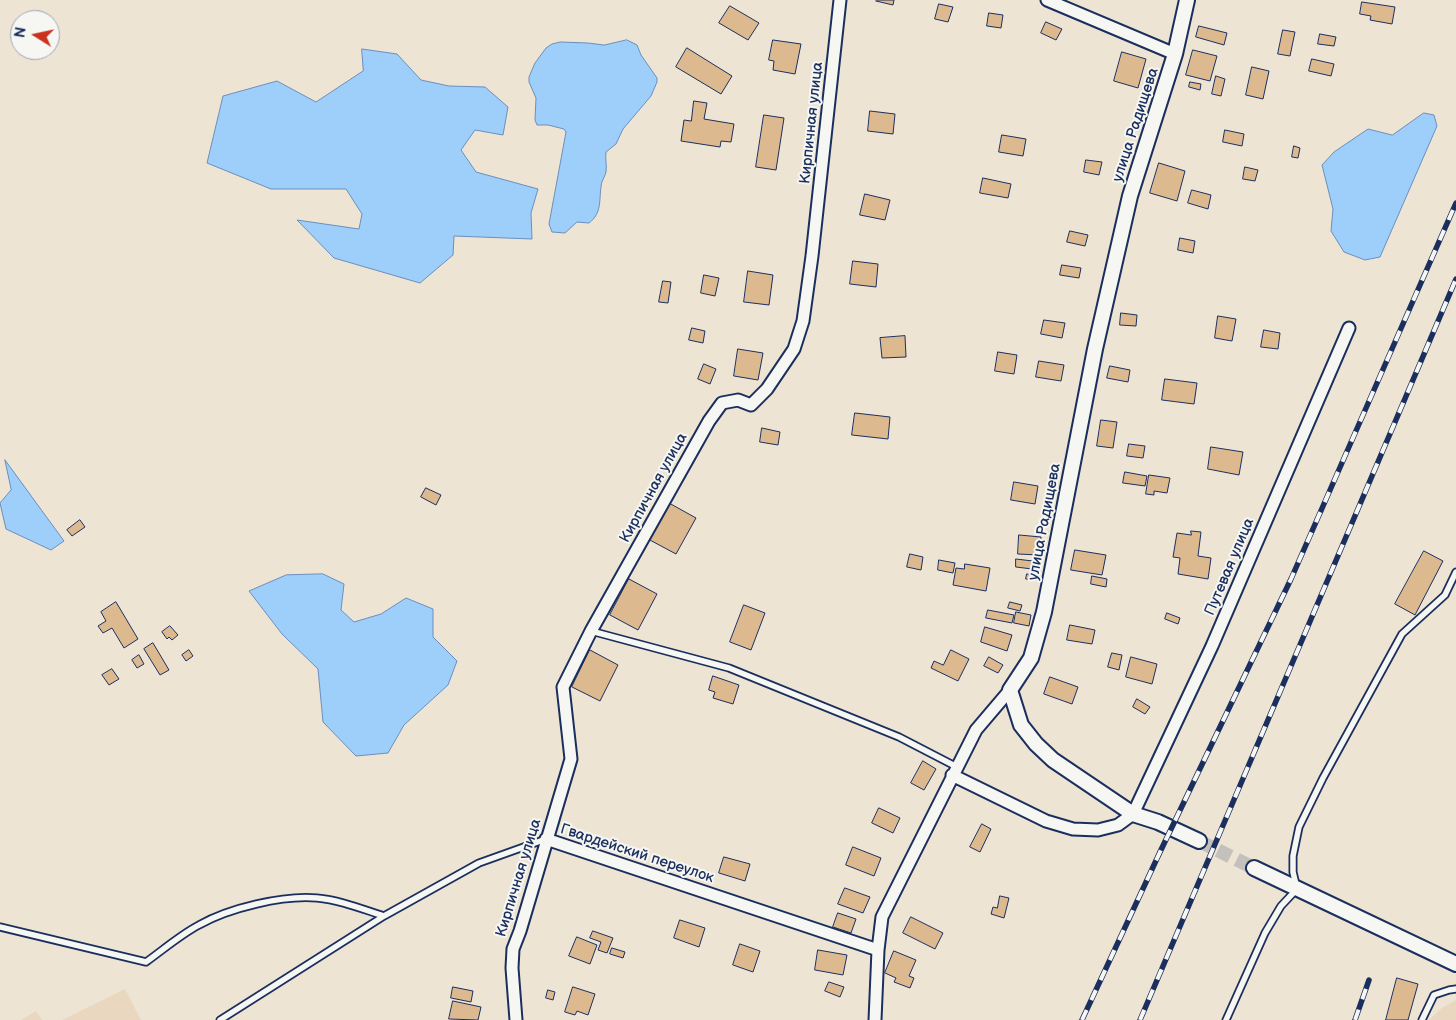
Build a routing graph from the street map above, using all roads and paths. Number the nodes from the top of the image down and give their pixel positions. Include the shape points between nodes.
1 (840, 0) edge
2 (1047, 0) edge
3 (1187, 0) edge
4 (1175, 54) junction
5 (1350, 328) dead end
6 (1456, 572) edge
7 (591, 631) junction
8 (1010, 690) junction
9 (955, 771) junction
10 (1132, 814) junction
11 (546, 839) junction
12 (1199, 842) tunnel mouth
13 (1254, 868) tunnel mouth
14 (1297, 889) junction
15 (384, 916) junction
16 (0, 927) edge
17 (878, 950) junction
18 (1456, 964) edge
19 (1456, 989) edge
20 (220, 1020) edge
21 (516, 1020) edge
22 (875, 1020) edge
23 (1226, 1020) edge
24 (1422, 1020) edge

1 - 7 street, Кирпичная улица via 812,256 802,321 794,349 767,389 751,405 738,400 722,403 709,420
2 - 4 street
3 - 4 street, улица Радищева
4 - 8 street, улица Радищева via 1128,205 1095,349 1044,612 1031,658
5 - 10 street, Путевая улица via 1212,646
6 - 14 lane via 1445,595 1402,634 1323,778 1299,827 1293,856
7 - 9 lane via 729,668 898,736
7 - 11 street, Кирпичная улица via 563,687 571,759
8 - 9 street, улица Радищева via 976,730
8 - 10 street via 1021,725 1036,744 1053,760
9 - 10 street via 1046,821 1073,830 1098,830 1118,825
9 - 17 street, улица Радищева via 882,917
10 - 12 street via 1158,822
11 - 15 lane, Гвардейский переулок via 479,863
11 - 17 street, Гвардейский переулок
11 - 21 street, Кирпичная улица via 513,950
13 - 14 street
14 - 18 street
14 - 23 lane via 1281,906 1265,933
15 - 16 lane via 343,902 317,898 286,899 229,912 199,924 146,962
15 - 20 lane, Гвардейский переулок
17 - 22 street, улица Радищева
19 - 24 lane via 1434,995

